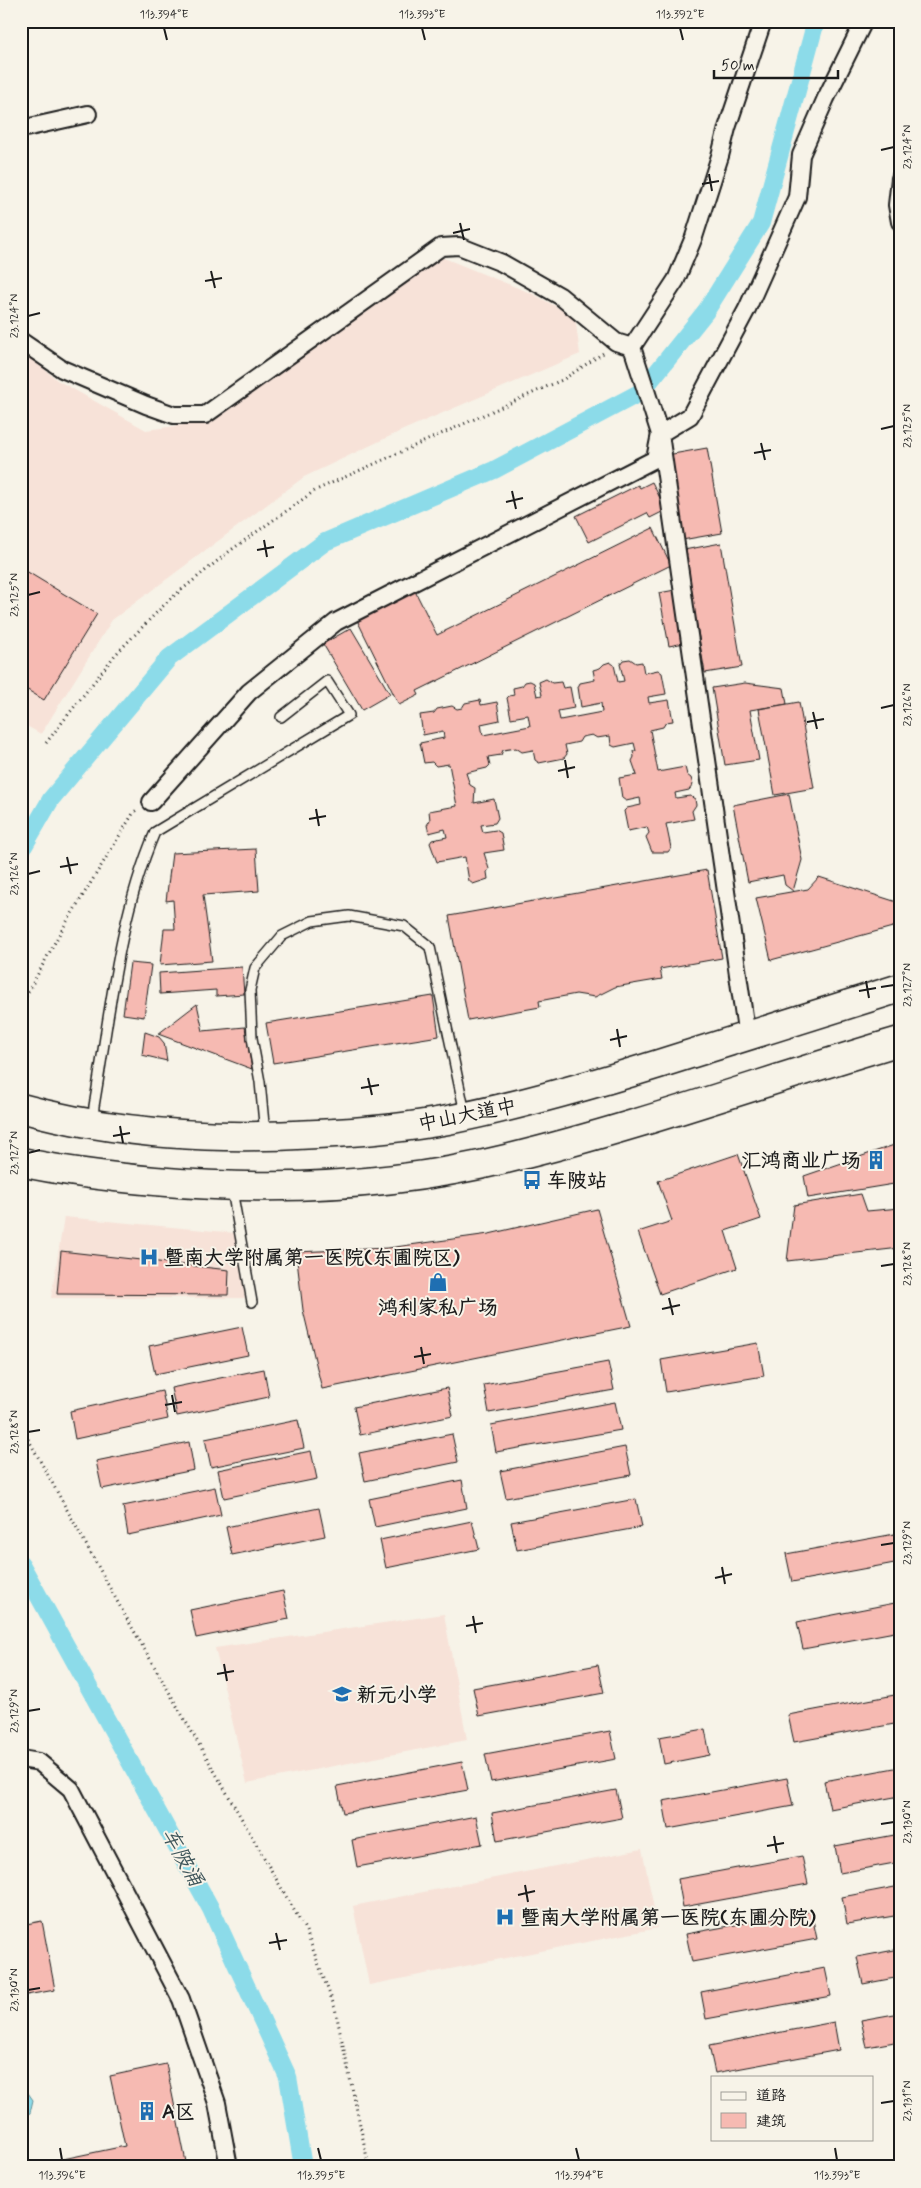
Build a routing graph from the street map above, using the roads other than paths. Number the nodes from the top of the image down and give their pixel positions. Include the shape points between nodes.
1 (763, 21) edge
2 (864, 21) edge
3 (88, 114) dead end
4 (21, 129) edge
5 (900, 178) edge
6 (900, 222) edge
7 (21, 341) edge
8 (632, 347) junction
9 (660, 434) junction
10 (281, 717) dead end
11 (151, 802) road end
12 (900, 988) edge
13 (747, 1037) junction
14 (900, 1041) edge
15 (21, 1108) edge
16 (466, 1116) junction
17 (93, 1124) junction
18 (265, 1137) junction
19 (21, 1162) edge
20 (232, 1187) junction
21 (252, 1302) dead end
22 (21, 1759) edge
23 (229, 2167) edge

1 - 8 street via 694,236 676,280
2 - 9 street via 801,156 797,197 746,309 690,416
3 - 4 street
5 - 6 street
7 - 8 street via 62,369 146,405 174,415 205,415 441,248 459,246 502,263 560,296 616,342
8 - 9 street
9 - 11 street via 654,459 336,622 249,692
9 - 13 street
10 - 17 lane via 327,681 349,715 155,832 129,909 110,1001
12 - 13 highway, 中山大道中
13 - 16 highway, 中山大道中 via 578,1088
14 - 20 highway via 664,1115 508,1159 378,1181 322,1186
15 - 17 highway, 中山大道中
16 - 18 highway, 中山大道中 via 371,1130
16 - 18 lane via 430,947 404,926 349,916 312,921 282,936 255,968 250,990 252,1038
17 - 18 highway, 中山大道中 via 190,1136
19 - 20 highway via 98,1176
20 - 21 lane
22 - 23 street via 39,1762 71,1789 181,1999 217,2103

